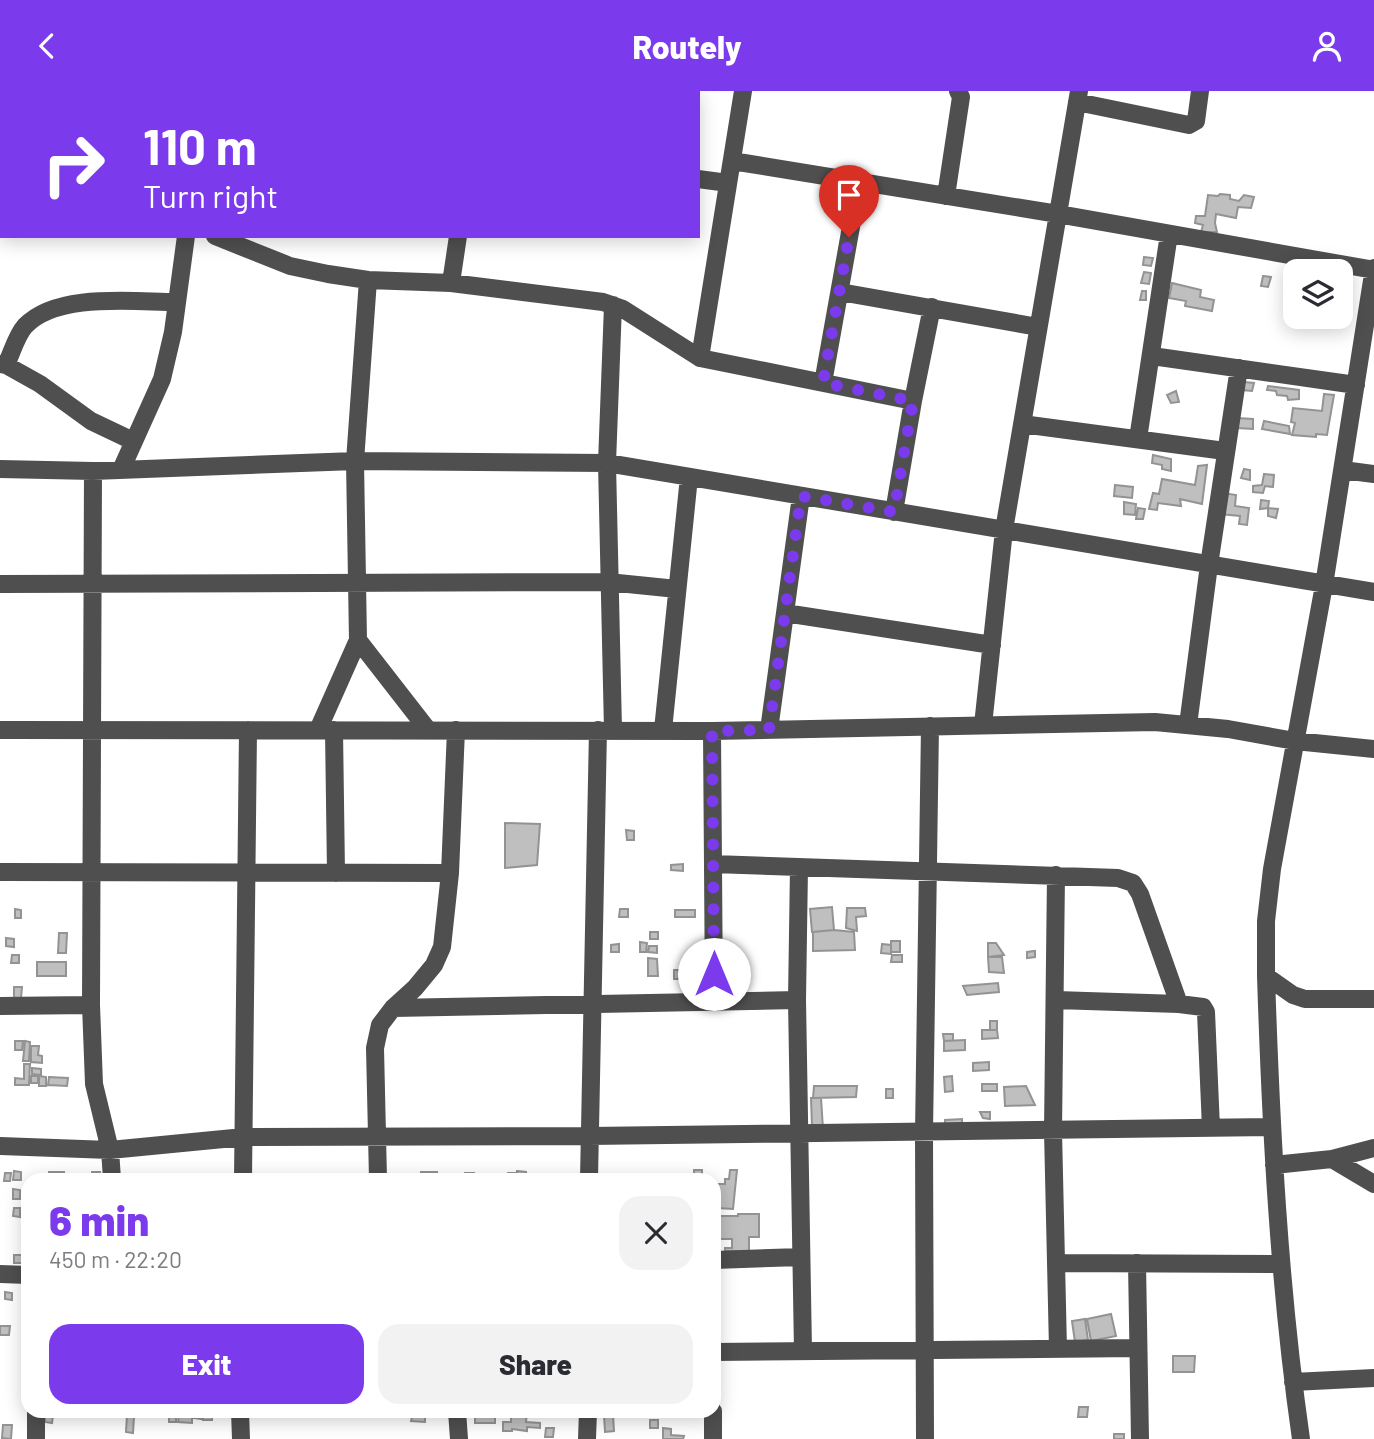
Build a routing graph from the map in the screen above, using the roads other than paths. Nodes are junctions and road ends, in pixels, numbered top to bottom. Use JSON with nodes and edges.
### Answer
{"nodes":[{"id":1,"x":743,"y":91,"type":"edge"},
{"id":2,"x":958,"y":91,"type":"edge"},
{"id":3,"x":1200,"y":91,"type":"edge"},
{"id":4,"x":1078,"y":97,"type":"edge"},
{"id":5,"x":732,"y":161,"type":"junction"},
{"id":6,"x":700,"y":179,"type":"edge"},
{"id":7,"x":859,"y":182,"type":"junction"},
{"id":8,"x":728,"y":183,"type":"junction"},
{"id":9,"x":946,"y":196,"type":"junction"},
{"id":10,"x":1058,"y":214,"type":"junction"},
{"id":11,"x":1169,"y":234,"type":"junction"},
{"id":12,"x":186,"y":238,"type":"edge"},
{"id":13,"x":220,"y":238,"type":"edge"},
{"id":14,"x":458,"y":238,"type":"edge"},
{"id":15,"x":1374,"y":269,"type":"edge"},
{"id":16,"x":368,"y":280,"type":"junction"},
{"id":17,"x":451,"y":283,"type":"junction"},
{"id":18,"x":840,"y":292,"type":"junction"},
{"id":19,"x":177,"y":302,"type":"junction"},
{"id":20,"x":612,"y":305,"type":"junction"},
{"id":21,"x":932,"y":307,"type":"junction"},
{"id":22,"x":1038,"y":327,"type":"junction"},
{"id":23,"x":1152,"y":356,"type":"junction"},
{"id":24,"x":700,"y":358,"type":"junction"},
{"id":25,"x":3,"y":365,"type":"edge"},
{"id":26,"x":1239,"y":368,"type":"junction"},
{"id":27,"x":823,"y":383,"type":"junction"},
{"id":28,"x":1356,"y":385,"type":"junction"},
{"id":29,"x":913,"y":401,"type":"junction"},
{"id":30,"x":1022,"y":424,"type":"junction"},
{"id":31,"x":1139,"y":439,"type":"junction"},
{"id":32,"x":133,"y":441,"type":"junction"},
{"id":33,"x":1225,"y":451,"type":"junction"},
{"id":34,"x":355,"y":461,"type":"junction"},
{"id":35,"x":607,"y":463,"type":"junction"},
{"id":36,"x":0,"y":469,"type":"edge"},
{"id":37,"x":121,"y":470,"type":"junction"},
{"id":38,"x":1343,"y":470,"type":"junction"},
{"id":39,"x":93,"y":471,"type":"junction"},
{"id":40,"x":1374,"y":474,"type":"edge"},
{"id":41,"x":688,"y":477,"type":"junction"},
{"id":42,"x":801,"y":496,"type":"junction"},
{"id":43,"x":894,"y":512,"type":"junction"},
{"id":44,"x":1004,"y":530,"type":"junction"},
{"id":45,"x":1209,"y":565,"type":"junction"},
{"id":46,"x":608,"y":582,"type":"junction"},
{"id":47,"x":356,"y":583,"type":"junction"},
{"id":48,"x":0,"y":584,"type":"edge"},
{"id":49,"x":92,"y":584,"type":"junction"},
{"id":50,"x":1324,"y":585,"type":"junction"},
{"id":51,"x":677,"y":589,"type":"junction"},
{"id":52,"x":1374,"y":592,"type":"edge"},
{"id":53,"x":785,"y":613,"type":"junction"},
{"id":54,"x":358,"y":640,"type":"junction"},
{"id":55,"x":992,"y":645,"type":"junction"},
{"id":56,"x":984,"y":725,"type":"junction"},
{"id":57,"x":1188,"y":725,"type":"junction"},
{"id":58,"x":930,"y":726,"type":"junction"},
{"id":59,"x":0,"y":730,"type":"edge"},
{"id":60,"x":93,"y":730,"type":"junction"},
{"id":61,"x":248,"y":730,"type":"junction"},
{"id":62,"x":326,"y":730,"type":"junction"},
{"id":63,"x":428,"y":730,"type":"junction"},
{"id":64,"x":456,"y":730,"type":"junction"},
{"id":65,"x":605,"y":730,"type":"junction"},
{"id":66,"x":663,"y":730,"type":"junction"},
{"id":67,"x":769,"y":730,"type":"junction"},
{"id":68,"x":712,"y":731,"type":"junction"},
{"id":69,"x":1295,"y":740,"type":"junction"},
{"id":70,"x":1374,"y":750,"type":"edge"},
{"id":71,"x":713,"y":864,"type":"junction"},
{"id":72,"x":799,"y":867,"type":"junction"},
{"id":73,"x":0,"y":872,"type":"edge"},
{"id":74,"x":93,"y":873,"type":"junction"},
{"id":75,"x":246,"y":873,"type":"junction"},
{"id":76,"x":335,"y":873,"type":"junction"},
{"id":77,"x":450,"y":873,"type":"junction"},
{"id":78,"x":928,"y":873,"type":"junction"},
{"id":79,"x":1056,"y":875,"type":"junction"},
{"id":80,"x":1266,"y":976,"type":"junction"},
{"id":81,"x":1374,"y":999,"type":"edge"},
{"id":82,"x":797,"y":1000,"type":"junction"},
{"id":83,"x":1056,"y":1000,"type":"junction"},
{"id":84,"x":714,"y":1001,"type":"junction"},
{"id":85,"x":592,"y":1004,"type":"junction"},
{"id":86,"x":1180,"y":1004,"type":"junction"},
{"id":87,"x":91,"y":1005,"type":"junction"},
{"id":88,"x":0,"y":1006,"type":"edge"},
{"id":89,"x":393,"y":1008,"type":"junction"},
{"id":90,"x":1271,"y":1127,"type":"junction"},
{"id":91,"x":1211,"y":1128,"type":"junction"},
{"id":92,"x":1053,"y":1131,"type":"junction"},
{"id":93,"x":924,"y":1133,"type":"junction"},
{"id":94,"x":800,"y":1134,"type":"junction"},
{"id":95,"x":589,"y":1136,"type":"junction"},
{"id":96,"x":244,"y":1137,"type":"junction"},
{"id":97,"x":379,"y":1138,"type":"junction"},
{"id":98,"x":0,"y":1146,"type":"edge"},
{"id":99,"x":1374,"y":1148,"type":"edge"},
{"id":100,"x":110,"y":1150,"type":"junction"},
{"id":101,"x":1332,"y":1159,"type":"junction"},
{"id":102,"x":1274,"y":1165,"type":"junction"},
{"id":103,"x":112,"y":1173,"type":"edge"},
{"id":104,"x":243,"y":1173,"type":"edge"},
{"id":105,"x":378,"y":1173,"type":"edge"},
{"id":106,"x":589,"y":1173,"type":"edge"},
{"id":107,"x":1374,"y":1184,"type":"edge"},
{"id":108,"x":801,"y":1257,"type":"junction"},
{"id":109,"x":721,"y":1260,"type":"edge"},
{"id":110,"x":1056,"y":1263,"type":"junction"},
{"id":111,"x":1138,"y":1263,"type":"junction"},
{"id":112,"x":1281,"y":1263,"type":"junction"},
{"id":113,"x":0,"y":1274,"type":"edge"},
{"id":114,"x":21,"y":1275,"type":"edge"},
{"id":115,"x":1138,"y":1348,"type":"junction"},
{"id":116,"x":1058,"y":1349,"type":"junction"},
{"id":117,"x":925,"y":1350,"type":"junction"},
{"id":118,"x":803,"y":1351,"type":"junction"},
{"id":119,"x":721,"y":1352,"type":"edge"},
{"id":120,"x":1374,"y":1378,"type":"edge"},
{"id":121,"x":1293,"y":1381,"type":"junction"},
{"id":122,"x":36,"y":1418,"type":"edge"},
{"id":123,"x":240,"y":1418,"type":"edge"},
{"id":124,"x":458,"y":1418,"type":"edge"},
{"id":125,"x":588,"y":1418,"type":"edge"},
{"id":126,"x":713,"y":1418,"type":"edge"},
{"id":127,"x":36,"y":1439,"type":"edge"},
{"id":128,"x":241,"y":1439,"type":"edge"},
{"id":129,"x":459,"y":1439,"type":"edge"},
{"id":130,"x":587,"y":1439,"type":"edge"},
{"id":131,"x":713,"y":1439,"type":"edge"},
{"id":132,"x":925,"y":1439,"type":"edge"},
{"id":133,"x":1140,"y":1439,"type":"edge"},
{"id":134,"x":1301,"y":1439,"type":"edge"}],
"edges":[{"from":1,"to":5,"type":"street"},
{"from":2,"to":9,"type":"street"},
{"from":3,"to":4,"type":"street"},
{"from":4,"to":10,"type":"street"},
{"from":5,"to":7,"type":"street"},
{"from":5,"to":8,"type":"street"},
{"from":6,"to":8,"type":"street"},
{"from":7,"to":9,"type":"street"},
{"from":7,"to":18,"type":"street"},
{"from":8,"to":24,"type":"street"},
{"from":9,"to":10,"type":"street"},
{"from":10,"to":11,"type":"street"},
{"from":10,"to":22,"type":"street"},
{"from":11,"to":15,"type":"street"},
{"from":11,"to":23,"type":"street"},
{"from":12,"to":19,"type":"street"},
{"from":13,"to":16,"type":"street"},
{"from":14,"to":17,"type":"street"},
{"from":15,"to":28,"type":"street"},
{"from":16,"to":17,"type":"street"},
{"from":16,"to":34,"type":"street"},
{"from":17,"to":20,"type":"street"},
{"from":18,"to":21,"type":"street"},
{"from":18,"to":27,"type":"street"},
{"from":19,"to":25,"type":"street"},
{"from":19,"to":32,"type":"street"},
{"from":20,"to":24,"type":"street"},
{"from":20,"to":35,"type":"street"},
{"from":21,"to":22,"type":"street"},
{"from":21,"to":29,"type":"street"},
{"from":22,"to":30,"type":"street"},
{"from":23,"to":26,"type":"street"},
{"from":23,"to":31,"type":"street"},
{"from":24,"to":27,"type":"street"},
{"from":25,"to":32,"type":"street"},
{"from":26,"to":28,"type":"street"},
{"from":26,"to":33,"type":"street"},
{"from":27,"to":29,"type":"street"},
{"from":28,"to":38,"type":"street"},
{"from":29,"to":43,"type":"street"},
{"from":30,"to":31,"type":"street"},
{"from":30,"to":44,"type":"street"},
{"from":31,"to":33,"type":"street"},
{"from":32,"to":37,"type":"street"},
{"from":33,"to":45,"type":"street"},
{"from":34,"to":35,"type":"street"},
{"from":34,"to":37,"type":"street"},
{"from":34,"to":47,"type":"street"},
{"from":35,"to":41,"type":"street"},
{"from":35,"to":46,"type":"street"},
{"from":36,"to":39,"type":"street"},
{"from":37,"to":39,"type":"street"},
{"from":38,"to":40,"type":"street"},
{"from":38,"to":50,"type":"street"},
{"from":39,"to":49,"type":"street"},
{"from":41,"to":42,"type":"street"},
{"from":41,"to":51,"type":"street"},
{"from":42,"to":43,"type":"street"},
{"from":42,"to":53,"type":"street"},
{"from":43,"to":44,"type":"street"},
{"from":44,"to":45,"type":"street"},
{"from":44,"to":55,"type":"street"},
{"from":45,"to":50,"type":"street"},
{"from":45,"to":57,"type":"street"},
{"from":46,"to":47,"type":"street"},
{"from":46,"to":51,"type":"street"},
{"from":46,"to":65,"type":"street"},
{"from":47,"to":49,"type":"street"},
{"from":47,"to":54,"type":"street"},
{"from":48,"to":49,"type":"street"},
{"from":49,"to":60,"type":"street"},
{"from":50,"to":52,"type":"street"},
{"from":50,"to":69,"type":"street"},
{"from":51,"to":66,"type":"street"},
{"from":53,"to":55,"type":"street"},
{"from":53,"to":67,"type":"street"},
{"from":54,"to":62,"type":"street"},
{"from":54,"to":63,"type":"street"},
{"from":55,"to":56,"type":"street"},
{"from":56,"to":57,"type":"street"},
{"from":56,"to":58,"type":"street"},
{"from":57,"to":69,"type":"street"},
{"from":58,"to":67,"type":"street"},
{"from":58,"to":78,"type":"street"},
{"from":59,"to":60,"type":"street"},
{"from":60,"to":61,"type":"street"},
{"from":60,"to":74,"type":"street"},
{"from":61,"to":62,"type":"street"},
{"from":61,"to":75,"type":"street"},
{"from":62,"to":63,"type":"street"},
{"from":62,"to":76,"type":"street"},
{"from":63,"to":64,"type":"street"},
{"from":64,"to":65,"type":"street"},
{"from":64,"to":77,"type":"street"},
{"from":65,"to":66,"type":"street"},
{"from":65,"to":85,"type":"street"},
{"from":66,"to":68,"type":"street"},
{"from":67,"to":68,"type":"street"},
{"from":68,"to":71,"type":"street"},
{"from":69,"to":70,"type":"street"},
{"from":69,"to":80,"type":"street"},
{"from":71,"to":72,"type":"street"},
{"from":71,"to":84,"type":"street"},
{"from":72,"to":78,"type":"street"},
{"from":72,"to":82,"type":"street"},
{"from":73,"to":74,"type":"street"},
{"from":74,"to":75,"type":"street"},
{"from":74,"to":87,"type":"street"},
{"from":75,"to":76,"type":"street"},
{"from":75,"to":96,"type":"street"},
{"from":76,"to":77,"type":"street"},
{"from":77,"to":89,"type":"street"},
{"from":78,"to":79,"type":"street"},
{"from":78,"to":93,"type":"street"},
{"from":79,"to":83,"type":"street"},
{"from":79,"to":86,"type":"street"},
{"from":80,"to":81,"type":"street"},
{"from":80,"to":90,"type":"street"},
{"from":82,"to":84,"type":"street"},
{"from":82,"to":94,"type":"street"},
{"from":83,"to":86,"type":"street"},
{"from":83,"to":92,"type":"street"},
{"from":84,"to":85,"type":"street"},
{"from":85,"to":89,"type":"street"},
{"from":85,"to":95,"type":"street"},
{"from":86,"to":91,"type":"street"},
{"from":87,"to":88,"type":"street"},
{"from":87,"to":100,"type":"street"},
{"from":89,"to":97,"type":"street"},
{"from":90,"to":91,"type":"street"},
{"from":90,"to":102,"type":"street"},
{"from":91,"to":92,"type":"street"},
{"from":92,"to":93,"type":"street"},
{"from":92,"to":110,"type":"street"},
{"from":93,"to":94,"type":"street"},
{"from":93,"to":117,"type":"street"},
{"from":94,"to":95,"type":"street"},
{"from":94,"to":108,"type":"street"},
{"from":95,"to":97,"type":"street"},
{"from":95,"to":106,"type":"street"},
{"from":96,"to":97,"type":"street"},
{"from":96,"to":100,"type":"street"},
{"from":96,"to":104,"type":"street"},
{"from":97,"to":105,"type":"street"},
{"from":98,"to":100,"type":"street"},
{"from":99,"to":101,"type":"street"},
{"from":100,"to":103,"type":"street"},
{"from":101,"to":102,"type":"street"},
{"from":101,"to":107,"type":"street"},
{"from":102,"to":112,"type":"street"},
{"from":108,"to":109,"type":"street"},
{"from":108,"to":118,"type":"street"},
{"from":110,"to":111,"type":"street"},
{"from":110,"to":116,"type":"street"},
{"from":111,"to":112,"type":"street"},
{"from":111,"to":115,"type":"street"},
{"from":112,"to":121,"type":"street"},
{"from":113,"to":114,"type":"street"},
{"from":115,"to":116,"type":"street"},
{"from":115,"to":133,"type":"street"},
{"from":116,"to":117,"type":"street"},
{"from":117,"to":118,"type":"street"},
{"from":117,"to":132,"type":"street"},
{"from":118,"to":119,"type":"street"},
{"from":120,"to":121,"type":"street"},
{"from":121,"to":134,"type":"street"},
{"from":122,"to":127,"type":"street"},
{"from":123,"to":128,"type":"street"},
{"from":124,"to":129,"type":"street"},
{"from":125,"to":130,"type":"street"},
{"from":126,"to":131,"type":"street"}]}
